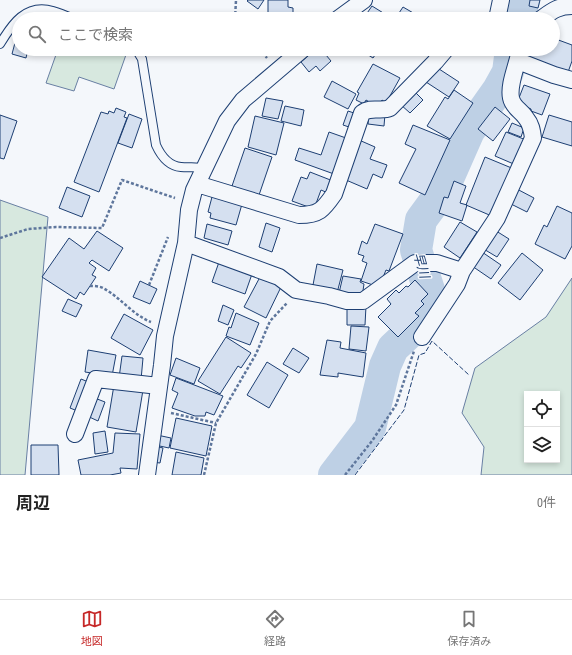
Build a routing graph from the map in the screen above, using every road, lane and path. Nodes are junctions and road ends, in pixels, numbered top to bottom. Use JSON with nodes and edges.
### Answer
{"nodes":[{"id":1,"x":236,"y":0,"type":"edge"},
{"id":2,"x":364,"y":0,"type":"edge"},
{"id":3,"x":501,"y":0,"type":"edge"},
{"id":4,"x":572,"y":6,"type":"edge"},
{"id":5,"x":29,"y":12,"type":"edge"},
{"id":6,"x":57,"y":12,"type":"edge"},
{"id":7,"x":235,"y":12,"type":"edge"},
{"id":8,"x":348,"y":12,"type":"edge"},
{"id":9,"x":498,"y":12,"type":"edge"},
{"id":10,"x":551,"y":12,"type":"edge"},
{"id":11,"x":12,"y":26,"type":"edge"},
{"id":12,"x":0,"y":44,"type":"edge"},
{"id":13,"x":140,"y":56,"type":"edge"},
{"id":14,"x":295,"y":56,"type":"edge"},
{"id":15,"x":440,"y":56,"type":"edge"},
{"id":16,"x":519,"y":56,"type":"edge"},
{"id":17,"x":521,"y":56,"type":"edge"},
{"id":18,"x":572,"y":80,"type":"edge"},
{"id":19,"x":204,"y":169,"type":"junction"},
{"id":20,"x":197,"y":184,"type":"junction"},
{"id":21,"x":177,"y":199,"type":"dead end"},
{"id":22,"x":170,"y":233,"type":"dead end"},
{"id":23,"x":0,"y":238,"type":"edge"},
{"id":24,"x":186,"y":243,"type":"junction"},
{"id":25,"x":462,"y":271,"type":"junction"},
{"id":26,"x":149,"y":285,"type":"dead end"},
{"id":27,"x":90,"y":286,"type":"dead end"},
{"id":28,"x":296,"y":290,"type":"junction"},
{"id":29,"x":166,"y":329,"type":"junction"},
{"id":30,"x":422,"y":337,"type":"joint"},
{"id":31,"x":159,"y":386,"type":"junction"},
{"id":32,"x":155,"y":409,"type":"junction"},
{"id":33,"x":216,"y":423,"type":"junction"},
{"id":34,"x":75,"y":434,"type":"dead end"},
{"id":35,"x":147,"y":475,"type":"edge"},
{"id":36,"x":204,"y":475,"type":"edge"},
{"id":37,"x":345,"y":475,"type":"edge"}],
"edges":[{"from":1,"to":7,"type":"path"},
{"from":2,"to":8,"type":"street"},
{"from":3,"to":9,"type":"street"},
{"from":4,"to":10,"type":"street"},
{"from":5,"to":6,"type":"lane"},
{"from":11,"to":12,"type":"lane"},
{"from":13,"to":19,"type":"lane"},
{"from":14,"to":19,"type":"street"},
{"from":15,"to":20,"type":"street"},
{"from":16,"to":25,"type":"street"},
{"from":17,"to":18,"type":"street"},
{"from":19,"to":20,"type":"street"},
{"from":20,"to":24,"type":"street"},
{"from":21,"to":23,"type":"path"},
{"from":22,"to":26,"type":"path"},
{"from":24,"to":28,"type":"street"},
{"from":24,"to":29,"type":"street"},
{"from":25,"to":28,"type":"street"},
{"from":25,"to":30,"type":"street"},
{"from":27,"to":29,"type":"path"},
{"from":28,"to":33,"type":"path"},
{"from":29,"to":31,"type":"street"},
{"from":30,"to":37,"type":"path"},
{"from":31,"to":32,"type":"street"},
{"from":31,"to":34,"type":"street"},
{"from":32,"to":33,"type":"path"},
{"from":32,"to":35,"type":"street"},
{"from":33,"to":36,"type":"path"}]}
